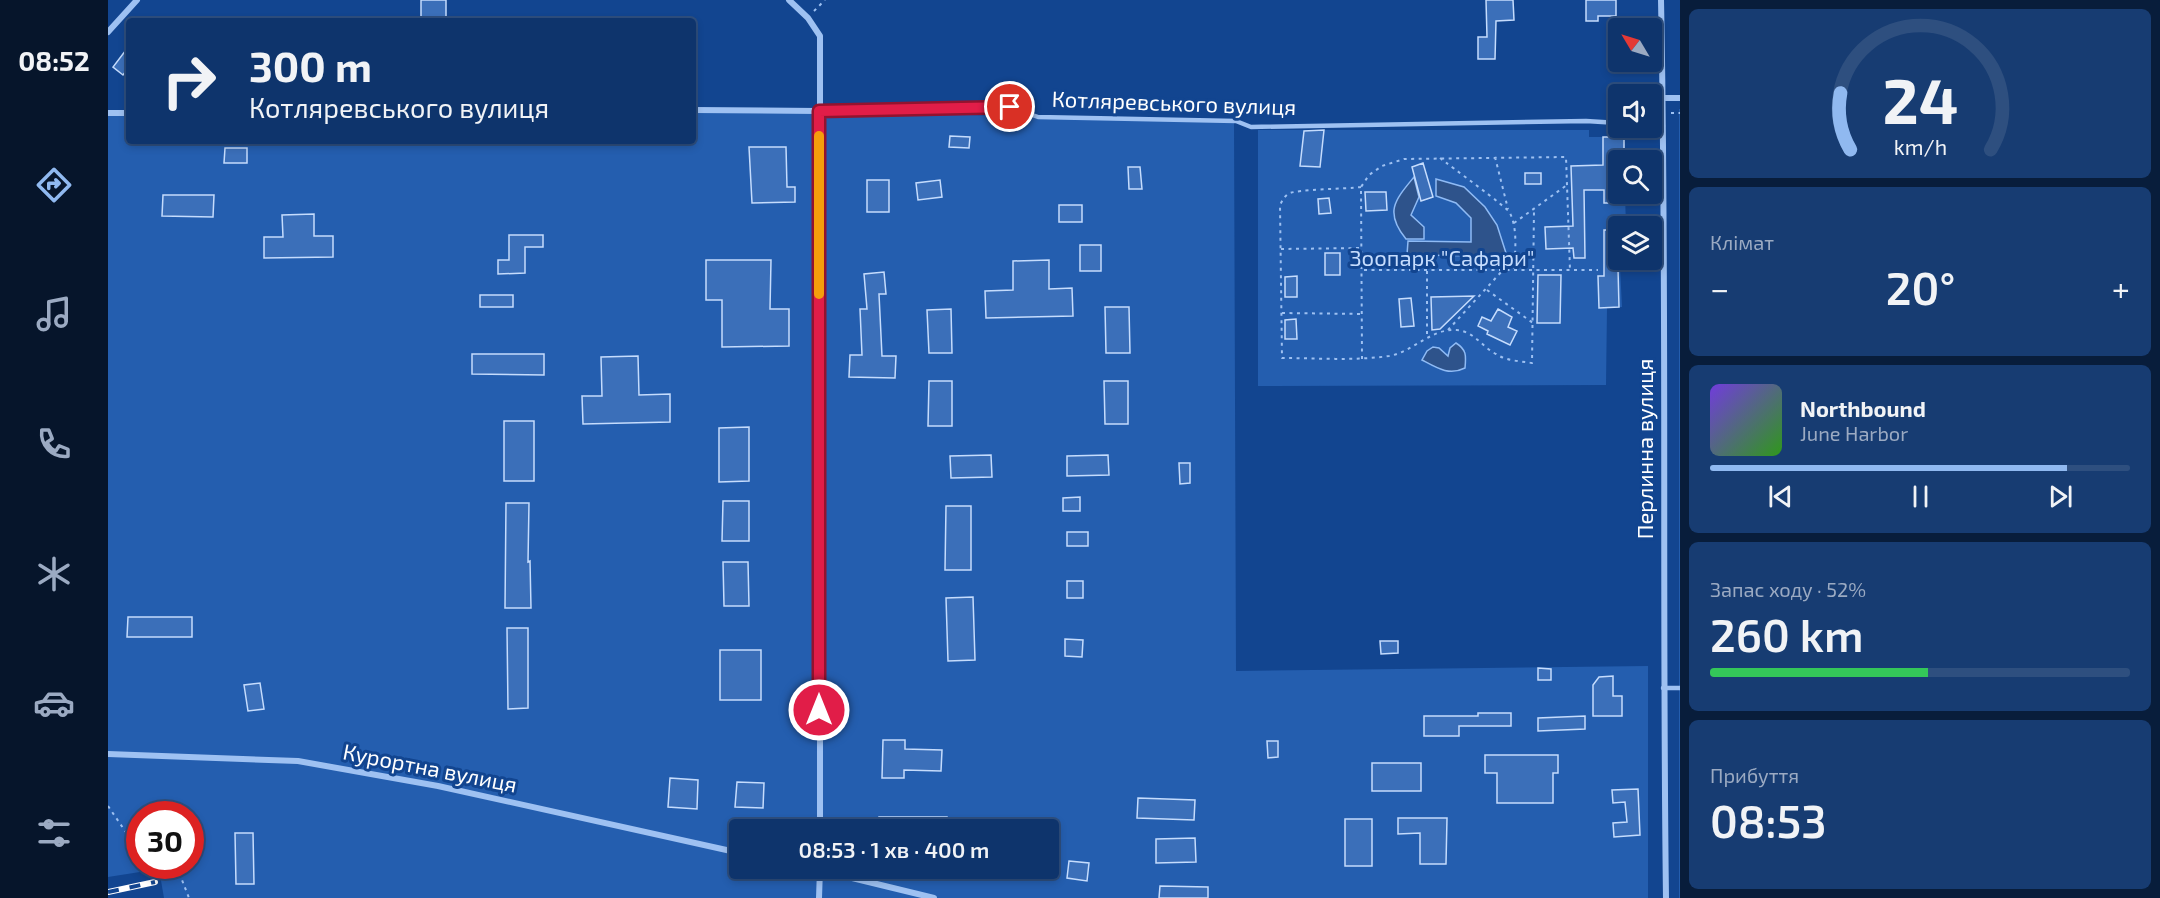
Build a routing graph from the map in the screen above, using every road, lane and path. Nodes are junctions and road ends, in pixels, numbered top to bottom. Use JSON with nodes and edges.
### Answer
{"nodes":[{"id":1,"x":137,"y":0,"type":"edge"},
{"id":2,"x":789,"y":0,"type":"edge"},
{"id":3,"x":825,"y":0,"type":"edge"},
{"id":4,"x":1661,"y":0,"type":"edge"},
{"id":5,"x":808,"y":18,"type":"junction"},
{"id":6,"x":108,"y":32,"type":"edge"},
{"id":7,"x":1663,"y":98,"type":"junction"},
{"id":8,"x":1680,"y":98,"type":"edge"},
{"id":9,"x":696,"y":110,"type":"edge"},
{"id":10,"x":819,"y":111,"type":"junction"},
{"id":11,"x":108,"y":113,"type":"edge"},
{"id":12,"x":126,"y":113,"type":"edge"},
{"id":13,"x":1608,"y":122,"type":"edge"},
{"id":14,"x":1663,"y":126,"type":"joint"},
{"id":15,"x":1438,"y":157,"type":"junction"},
{"id":16,"x":1495,"y":157,"type":"junction"},
{"id":17,"x":1567,"y":185,"type":"junction"},
{"id":18,"x":1360,"y":187,"type":"junction"},
{"id":19,"x":1509,"y":210,"type":"junction"},
{"id":20,"x":1534,"y":210,"type":"junction"},
{"id":21,"x":1514,"y":223,"type":"junction"},
{"id":22,"x":1362,"y":248,"type":"junction"},
{"id":23,"x":1281,"y":249,"type":"junction"},
{"id":24,"x":1363,"y":270,"type":"junction"},
{"id":25,"x":1503,"y":270,"type":"junction"},
{"id":26,"x":1515,"y":270,"type":"junction"},
{"id":27,"x":1534,"y":270,"type":"junction"},
{"id":28,"x":1570,"y":270,"type":"junction"},
{"id":29,"x":1598,"y":270,"type":"dead end"},
{"id":30,"x":1663,"y":270,"type":"joint"},
{"id":31,"x":1427,"y":271,"type":"junction"},
{"id":32,"x":1486,"y":290,"type":"junction"},
{"id":33,"x":1282,"y":314,"type":"junction"},
{"id":34,"x":1363,"y":314,"type":"junction"},
{"id":35,"x":1533,"y":323,"type":"junction"},
{"id":36,"x":1448,"y":330,"type":"junction"},
{"id":37,"x":1427,"y":338,"type":"junction"},
{"id":38,"x":1362,"y":358,"type":"junction"},
{"id":39,"x":1663,"y":688,"type":"junction"},
{"id":40,"x":1680,"y":688,"type":"edge"},
{"id":41,"x":108,"y":754,"type":"edge"},
{"id":42,"x":108,"y":806,"type":"edge"},
{"id":43,"x":820,"y":819,"type":"edge"},
{"id":44,"x":126,"y":831,"type":"edge"},
{"id":45,"x":729,"y":851,"type":"edge"},
{"id":46,"x":182,"y":879,"type":"edge"},
{"id":47,"x":820,"y":879,"type":"edge"},
{"id":48,"x":859,"y":879,"type":"edge"},
{"id":49,"x":189,"y":898,"type":"edge"},
{"id":50,"x":819,"y":898,"type":"edge"},
{"id":51,"x":934,"y":898,"type":"edge"},
{"id":52,"x":1666,"y":898,"type":"edge"}],
"edges":[{"from":1,"to":6,"type":"street"},
{"from":2,"to":5,"type":"street"},
{"from":3,"to":5,"type":"path"},
{"from":4,"to":7,"type":"street","name":"Перлинна вулиця"},
{"from":5,"to":10,"type":"street"},
{"from":7,"to":8,"type":"street"},
{"from":7,"to":14,"type":"street","name":"Перлинна вулиця"},
{"from":9,"to":10,"type":"street","name":"Котляревського вулиця"},
{"from":10,"to":13,"type":"lane","name":"Котляревського вулиця"},
{"from":10,"to":43,"type":"street"},
{"from":11,"to":12,"type":"street"},
{"from":14,"to":30,"type":"street","name":"Перлинна вулиця"},
{"from":15,"to":16,"type":"path"},
{"from":15,"to":18,"type":"path"},
{"from":15,"to":19,"type":"path"},
{"from":16,"to":17,"type":"path"},
{"from":16,"to":19,"type":"path"},
{"from":17,"to":20,"type":"path"},
{"from":17,"to":28,"type":"path"},
{"from":18,"to":22,"type":"path"},
{"from":18,"to":23,"type":"path"},
{"from":19,"to":21,"type":"path"},
{"from":20,"to":21,"type":"path"},
{"from":20,"to":27,"type":"path"},
{"from":21,"to":26,"type":"path"},
{"from":22,"to":23,"type":"path"},
{"from":22,"to":24,"type":"path"},
{"from":23,"to":33,"type":"path"},
{"from":24,"to":31,"type":"path"},
{"from":24,"to":34,"type":"path"},
{"from":25,"to":26,"type":"path"},
{"from":25,"to":31,"type":"path"},
{"from":25,"to":32,"type":"path"},
{"from":26,"to":27,"type":"path"},
{"from":27,"to":28,"type":"path"},
{"from":27,"to":35,"type":"path"},
{"from":28,"to":29,"type":"path"},
{"from":30,"to":39,"type":"street","name":"Перлинна вулиця"},
{"from":31,"to":37,"type":"path"},
{"from":32,"to":35,"type":"path"},
{"from":32,"to":36,"type":"path"},
{"from":33,"to":34,"type":"path"},
{"from":33,"to":38,"type":"path"},
{"from":34,"to":38,"type":"path"},
{"from":35,"to":36,"type":"path"},
{"from":36,"to":37,"type":"path"},
{"from":37,"to":38,"type":"path"},
{"from":39,"to":40,"type":"lane"},
{"from":39,"to":52,"type":"street","name":"Перлинна вулиця"},
{"from":41,"to":45,"type":"street","name":"Курортна вулиця"},
{"from":42,"to":44,"type":"path"},
{"from":46,"to":49,"type":"path"},
{"from":47,"to":50,"type":"street"},
{"from":48,"to":51,"type":"street"}]}
